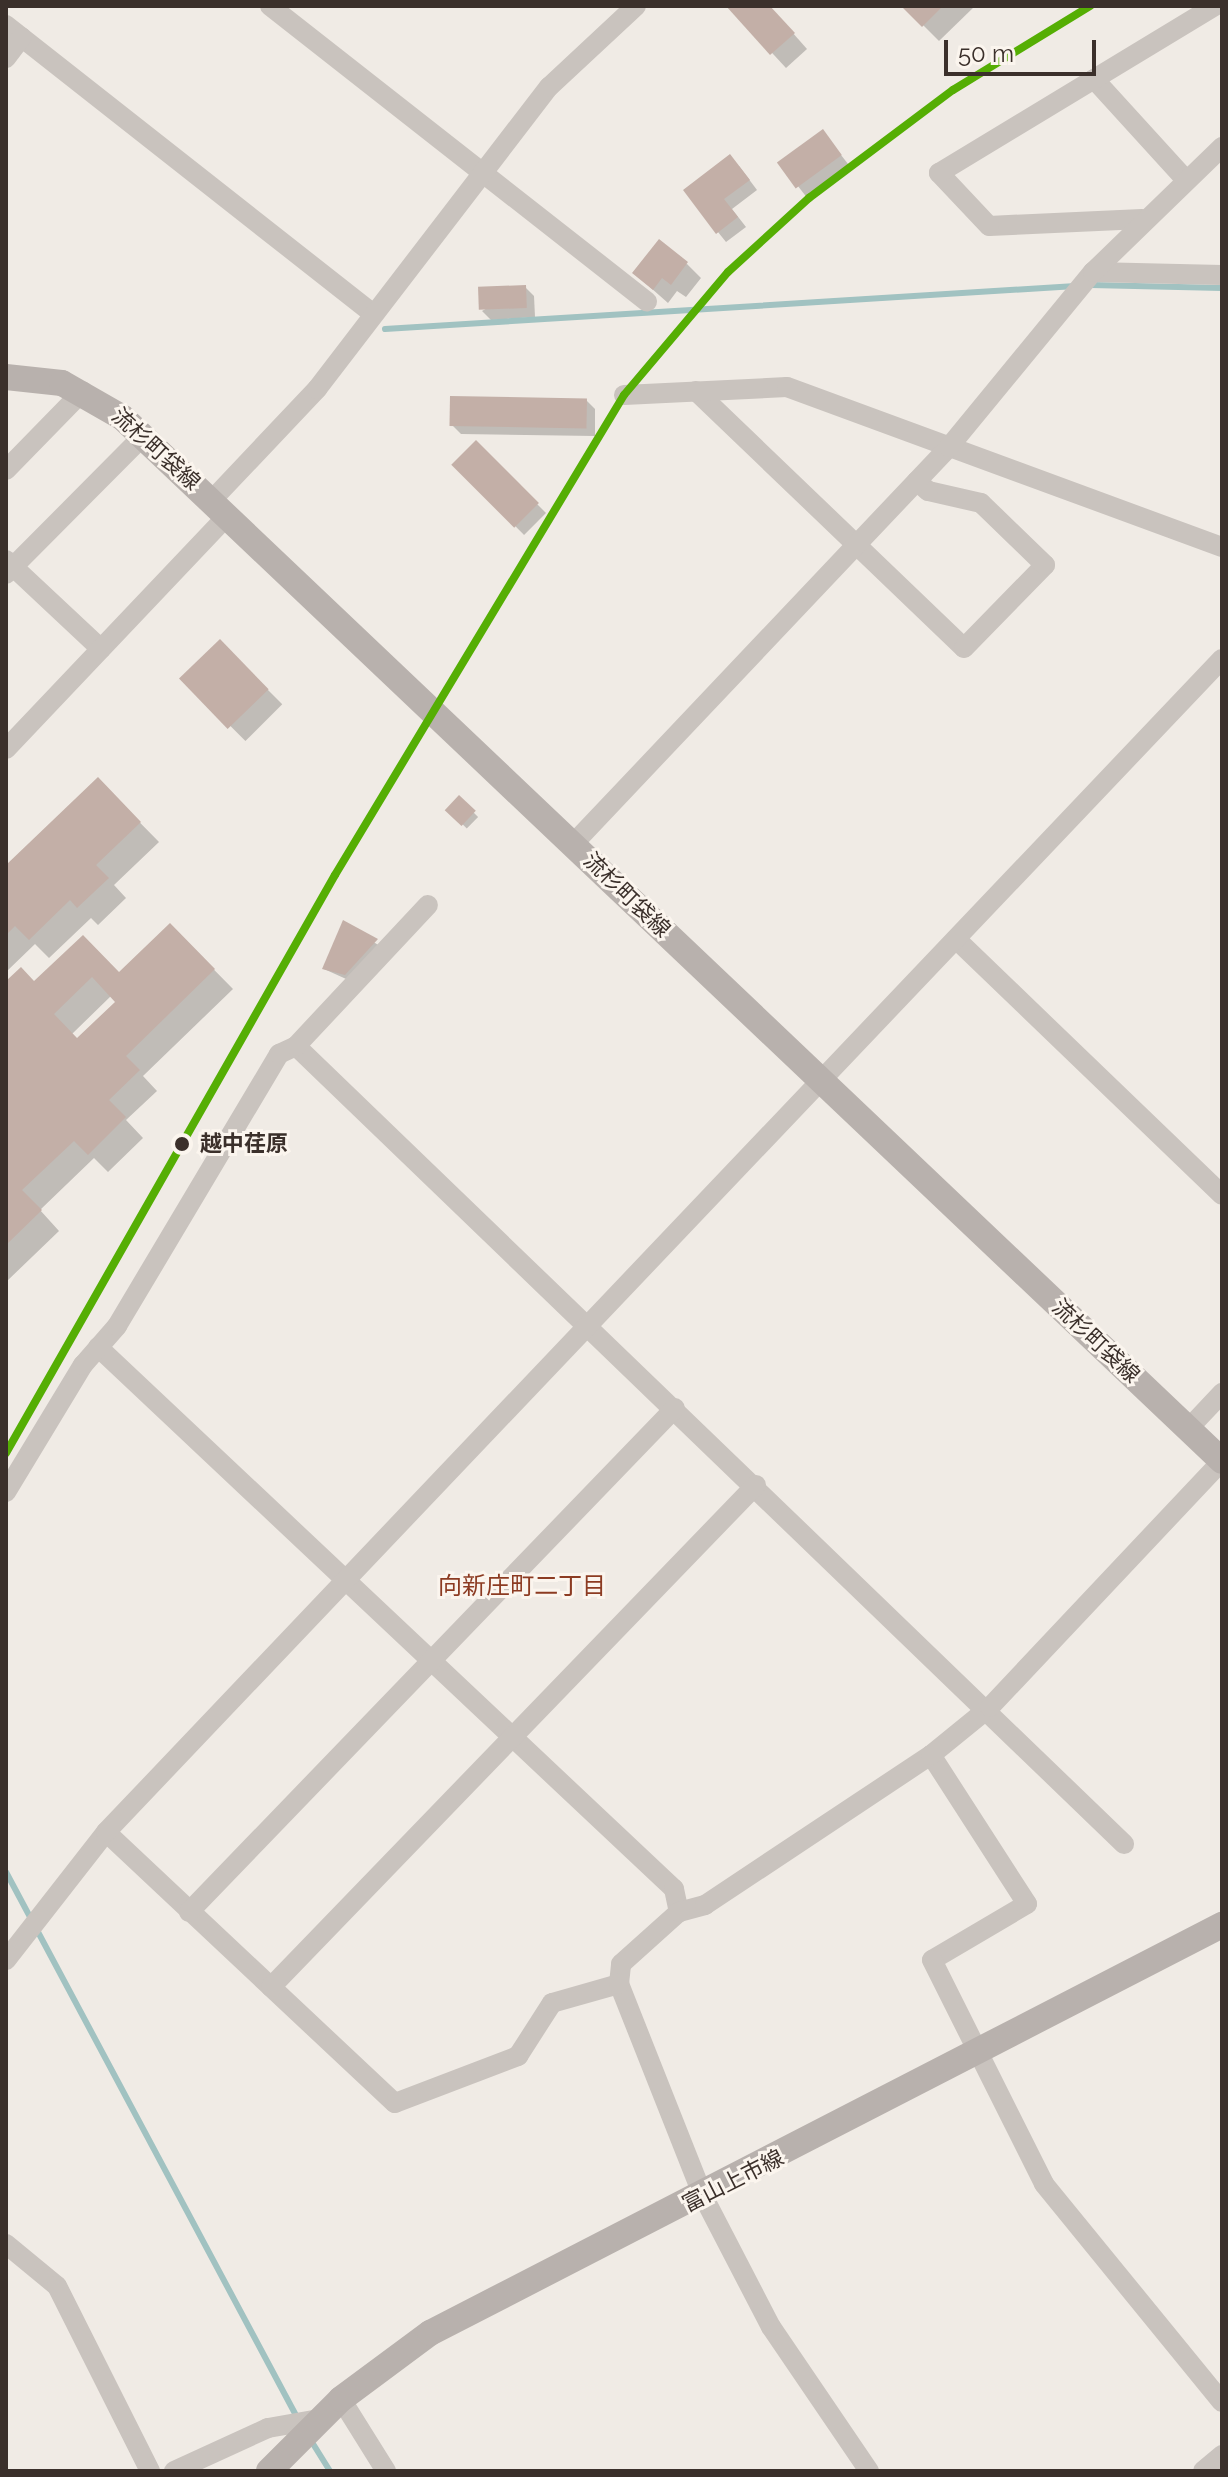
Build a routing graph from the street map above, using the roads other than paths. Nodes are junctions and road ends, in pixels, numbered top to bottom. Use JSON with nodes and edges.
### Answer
{"nodes":[{"id":1,"x":270,"y":6,"type":"edge"},
{"id":2,"x":636,"y":6,"type":"edge"},
{"id":3,"x":1215,"y":6,"type":"edge"},
{"id":4,"x":14,"y":31,"type":"edge"},
{"id":5,"x":6,"y":58,"type":"edge"},
{"id":6,"x":1094,"y":79,"type":"junction"},
{"id":7,"x":1222,"y":147,"type":"edge"},
{"id":8,"x":480,"y":172,"type":"junction"},
{"id":9,"x":1186,"y":180,"type":"junction"},
{"id":10,"x":1142,"y":219,"type":"junction"},
{"id":11,"x":1093,"y":272,"type":"junction"},
{"id":12,"x":1222,"y":275,"type":"edge"},
{"id":13,"x":647,"y":302,"type":"dead end"},
{"id":14,"x":372,"y":313,"type":"junction"},
{"id":15,"x":6,"y":377,"type":"edge"},
{"id":16,"x":83,"y":391,"type":"junction"},
{"id":17,"x":696,"y":391,"type":"junction"},
{"id":18,"x":624,"y":395,"type":"dead end"},
{"id":19,"x":143,"y":436,"type":"junction"},
{"id":20,"x":949,"y":447,"type":"junction"},
{"id":21,"x":6,"y":470,"type":"edge"},
{"id":22,"x":917,"y":481,"type":"junction"},
{"id":23,"x":220,"y":508,"type":"junction"},
{"id":24,"x":856,"y":544,"type":"junction"},
{"id":25,"x":1222,"y":547,"type":"edge"},
{"id":26,"x":8,"y":567,"type":"edge"},
{"id":27,"x":101,"y":649,"type":"junction"},
{"id":28,"x":1222,"y":659,"type":"edge"},
{"id":29,"x":6,"y":749,"type":"edge"},
{"id":30,"x":574,"y":843,"type":"junction"},
{"id":31,"x":428,"y":905,"type":"dead end"},
{"id":32,"x":956,"y":939,"type":"junction"},
{"id":33,"x":296,"y":1046,"type":"junction"},
{"id":34,"x":820,"y":1081,"type":"junction"},
{"id":35,"x":1222,"y":1195,"type":"edge"},
{"id":36,"x":587,"y":1324,"type":"junction"},
{"id":37,"x":98,"y":1347,"type":"junction"},
{"id":38,"x":1222,"y":1393,"type":"edge"},
{"id":39,"x":675,"y":1408,"type":"junction"},
{"id":40,"x":1188,"y":1429,"type":"junction"},
{"id":41,"x":1222,"y":1461,"type":"edge"},
{"id":42,"x":756,"y":1485,"type":"junction"},
{"id":43,"x":6,"y":1492,"type":"edge"},
{"id":44,"x":345,"y":1581,"type":"junction"},
{"id":45,"x":432,"y":1663,"type":"junction"},
{"id":46,"x":990,"y":1707,"type":"junction"},
{"id":47,"x":509,"y":1735,"type":"junction"},
{"id":48,"x":931,"y":1755,"type":"junction"},
{"id":49,"x":106,"y":1832,"type":"junction"},
{"id":50,"x":1124,"y":1844,"type":"dead end"},
{"id":51,"x":189,"y":1912,"type":"junction"},
{"id":52,"x":679,"y":1912,"type":"junction"},
{"id":53,"x":1222,"y":1925,"type":"edge"},
{"id":54,"x":6,"y":1960,"type":"edge"},
{"id":55,"x":619,"y":1984,"type":"junction"},
{"id":56,"x":271,"y":1987,"type":"junction"},
{"id":57,"x":981,"y":2054,"type":"junction"},
{"id":58,"x":703,"y":2196,"type":"junction"},
{"id":59,"x":6,"y":2244,"type":"edge"},
{"id":60,"x":341,"y":2399,"type":"junction"},
{"id":61,"x":1222,"y":2402,"type":"edge"},
{"id":62,"x":320,"y":2419,"type":"junction"},
{"id":63,"x":1222,"y":2455,"type":"edge"},
{"id":64,"x":150,"y":2471,"type":"edge"},
{"id":65,"x":174,"y":2471,"type":"edge"},
{"id":66,"x":269,"y":2471,"type":"edge"},
{"id":67,"x":386,"y":2471,"type":"edge"},
{"id":68,"x":869,"y":2471,"type":"edge"},
{"id":69,"x":1203,"y":2471,"type":"edge"}],
"edges":[{"from":1,"to":8,"type":"street"},
{"from":2,"to":8,"type":"street"},
{"from":3,"to":6,"type":"street"},
{"from":4,"to":5,"type":"street"},
{"from":4,"to":14,"type":"street"},
{"from":6,"to":9,"type":"street"},
{"from":6,"to":10,"type":"street"},
{"from":7,"to":9,"type":"street"},
{"from":8,"to":13,"type":"street"},
{"from":8,"to":14,"type":"street"},
{"from":9,"to":10,"type":"street"},
{"from":10,"to":11,"type":"street"},
{"from":11,"to":12,"type":"street"},
{"from":11,"to":20,"type":"street"},
{"from":14,"to":23,"type":"street"},
{"from":15,"to":16,"type":"main road","name":"流杉町袋線"},
{"from":16,"to":19,"type":"main road","name":"流杉町袋線"},
{"from":16,"to":21,"type":"street"},
{"from":17,"to":18,"type":"street"},
{"from":17,"to":20,"type":"street"},
{"from":17,"to":24,"type":"street"},
{"from":19,"to":23,"type":"main road","name":"流杉町袋線"},
{"from":19,"to":26,"type":"street"},
{"from":20,"to":22,"type":"street"},
{"from":20,"to":25,"type":"street"},
{"from":22,"to":24,"type":"street"},
{"from":22,"to":24,"type":"street"},
{"from":23,"to":27,"type":"street"},
{"from":23,"to":30,"type":"main road","name":"流杉町袋線"},
{"from":24,"to":30,"type":"street"},
{"from":26,"to":27,"type":"street"},
{"from":27,"to":29,"type":"street"},
{"from":28,"to":32,"type":"street"},
{"from":30,"to":34,"type":"main road","name":"流杉町袋線"},
{"from":31,"to":33,"type":"street"},
{"from":32,"to":34,"type":"street"},
{"from":32,"to":35,"type":"street"},
{"from":33,"to":36,"type":"street"},
{"from":33,"to":37,"type":"street"},
{"from":34,"to":36,"type":"street"},
{"from":34,"to":40,"type":"main road","name":"流杉町袋線"},
{"from":36,"to":39,"type":"street"},
{"from":36,"to":44,"type":"street"},
{"from":37,"to":43,"type":"street"},
{"from":37,"to":44,"type":"street"},
{"from":38,"to":40,"type":"street"},
{"from":39,"to":42,"type":"street"},
{"from":39,"to":45,"type":"street"},
{"from":40,"to":41,"type":"main road","name":"流杉町袋線"},
{"from":41,"to":46,"type":"street"},
{"from":42,"to":46,"type":"street"},
{"from":42,"to":47,"type":"street"},
{"from":44,"to":45,"type":"street"},
{"from":44,"to":49,"type":"street"},
{"from":45,"to":47,"type":"street"},
{"from":45,"to":51,"type":"street"},
{"from":46,"to":48,"type":"street"},
{"from":46,"to":50,"type":"street"},
{"from":47,"to":52,"type":"street"},
{"from":47,"to":56,"type":"street"},
{"from":48,"to":52,"type":"street"},
{"from":48,"to":57,"type":"street"},
{"from":49,"to":51,"type":"street"},
{"from":49,"to":54,"type":"street"},
{"from":51,"to":56,"type":"street"},
{"from":52,"to":55,"type":"street"},
{"from":53,"to":57,"type":"main road","name":"富山上市線"},
{"from":55,"to":56,"type":"street"},
{"from":55,"to":58,"type":"street"},
{"from":57,"to":58,"type":"main road","name":"富山上市線"},
{"from":57,"to":61,"type":"street"},
{"from":58,"to":60,"type":"main road","name":"富山上市線"},
{"from":58,"to":68,"type":"street"},
{"from":59,"to":64,"type":"street"},
{"from":60,"to":62,"type":"main road","name":"富山上市線"},
{"from":60,"to":67,"type":"street"},
{"from":62,"to":65,"type":"street"},
{"from":62,"to":66,"type":"main road","name":"富山上市線"},
{"from":63,"to":69,"type":"street"}]}
